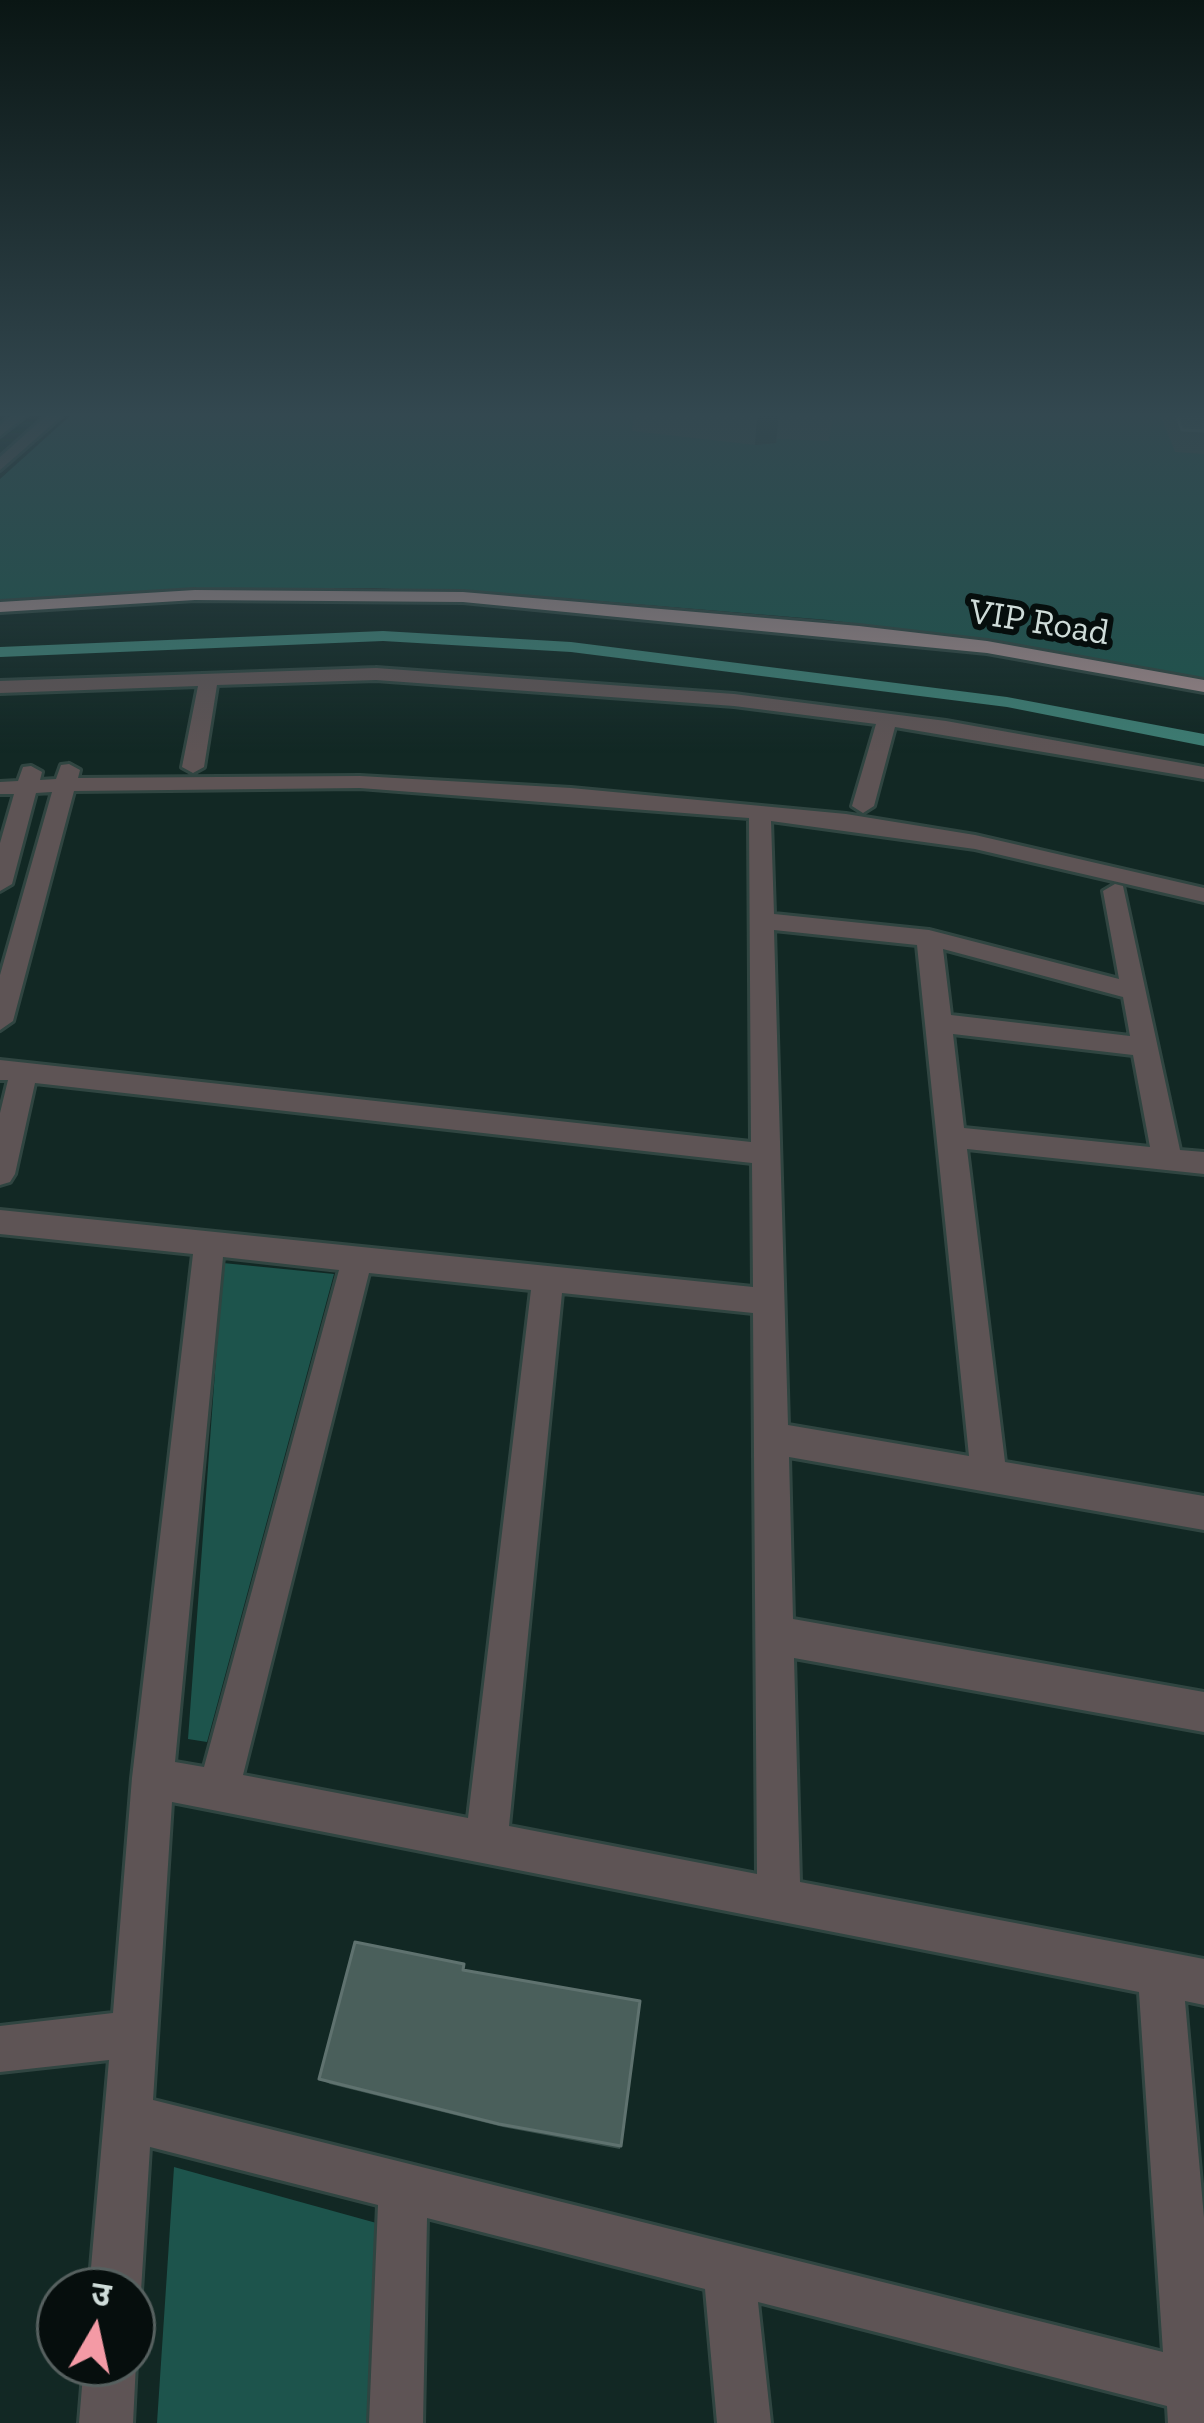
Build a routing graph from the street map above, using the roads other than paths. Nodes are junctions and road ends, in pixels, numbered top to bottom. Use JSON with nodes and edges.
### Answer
{"nodes":[{"id":1,"x":0,"y":607,"type":"edge"},
{"id":2,"x":0,"y":621,"type":"edge"},
{"id":3,"x":209,"y":678,"type":"junction"},
{"id":4,"x":1204,"y":686,"type":"edge"},
{"id":5,"x":0,"y":687,"type":"edge"},
{"id":6,"x":1204,"y":701,"type":"edge"},
{"id":7,"x":887,"y":720,"type":"junction"},
{"id":8,"x":193,"y":767,"type":"junction"},
{"id":9,"x":1204,"y":773,"type":"edge"},
{"id":10,"x":0,"y":774,"type":"edge"},
{"id":11,"x":67,"y":778,"type":"junction"},
{"id":12,"x":29,"y":780,"type":"junction"},
{"id":13,"x":0,"y":788,"type":"edge"},
{"id":14,"x":863,"y":806,"type":"junction"},
{"id":15,"x":761,"y":823,"type":"junction"},
{"id":16,"x":1204,"y":877,"type":"edge"},
{"id":17,"x":1,"y":878,"type":"edge"},
{"id":18,"x":1115,"y":892,"type":"junction"},
{"id":19,"x":1204,"y":895,"type":"edge"},
{"id":20,"x":1204,"y":911,"type":"edge"},
{"id":21,"x":764,"y":921,"type":"junction"},
{"id":22,"x":929,"y":938,"type":"junction"},
{"id":23,"x":1132,"y":991,"type":"junction"},
{"id":24,"x":0,"y":1021,"type":"edge"},
{"id":25,"x":939,"y":1023,"type":"junction"},
{"id":26,"x":1144,"y":1047,"type":"junction"},
{"id":27,"x":12,"y":1072,"type":"edge"},
{"id":28,"x":952,"y":1137,"type":"junction"},
{"id":29,"x":767,"y":1154,"type":"junction"},
{"id":30,"x":1167,"y":1159,"type":"junction"},
{"id":31,"x":1204,"y":1163,"type":"edge"},
{"id":32,"x":0,"y":1174,"type":"edge"},
{"id":33,"x":0,"y":1222,"type":"edge"},
{"id":34,"x":209,"y":1244,"type":"junction"},
{"id":35,"x":357,"y":1259,"type":"junction"},
{"id":36,"x":548,"y":1279,"type":"junction"},
{"id":37,"x":770,"y":1302,"type":"junction"},
{"id":38,"x":771,"y":1438,"type":"junction"},
{"id":39,"x":989,"y":1476,"type":"junction"},
{"id":40,"x":1204,"y":1513,"type":"edge"},
{"id":41,"x":775,"y":1635,"type":"junction"},
{"id":42,"x":1204,"y":1712,"type":"edge"},
{"id":43,"x":153,"y":1778,"type":"junction"},
{"id":44,"x":218,"y":1791,"type":"junction"},
{"id":45,"x":486,"y":1843,"type":"junction"},
{"id":46,"x":779,"y":1898,"type":"junction"},
{"id":47,"x":1182,"y":1977,"type":"edge"},
{"id":48,"x":135,"y":2034,"type":"junction"},
{"id":49,"x":0,"y":2049,"type":"edge"},
{"id":50,"x":128,"y":2118,"type":"junction"},
{"id":51,"x":404,"y":2187,"type":"junction"},
{"id":52,"x":117,"y":2267,"type":"edge"},
{"id":53,"x":729,"y":2269,"type":"junction"},
{"id":54,"x":108,"y":2387,"type":"edge"},
{"id":55,"x":1193,"y":2405,"type":"edge"},
{"id":56,"x":106,"y":2423,"type":"edge"},
{"id":57,"x":396,"y":2423,"type":"edge"},
{"id":58,"x":744,"y":2423,"type":"edge"}],
"edges":[{"from":1,"to":4,"type":"main road","name":"VIP Road"},
{"from":2,"to":6,"type":"main road","name":"VIP Road"},
{"from":3,"to":5,"type":"street"},
{"from":3,"to":7,"type":"street"},
{"from":3,"to":8,"type":"street"},
{"from":7,"to":9,"type":"street"},
{"from":7,"to":14,"type":"street"},
{"from":8,"to":11,"type":"street"},
{"from":8,"to":14,"type":"street"},
{"from":10,"to":12,"type":"street"},
{"from":11,"to":12,"type":"street"},
{"from":11,"to":15,"type":"street"},
{"from":11,"to":24,"type":"street"},
{"from":12,"to":13,"type":"street"},
{"from":12,"to":17,"type":"street"},
{"from":14,"to":16,"type":"street"},
{"from":15,"to":18,"type":"street"},
{"from":15,"to":19,"type":"street"},
{"from":15,"to":21,"type":"street"},
{"from":18,"to":20,"type":"street"},
{"from":18,"to":23,"type":"street"},
{"from":21,"to":22,"type":"street"},
{"from":21,"to":29,"type":"street"},
{"from":22,"to":23,"type":"street"},
{"from":22,"to":25,"type":"street"},
{"from":23,"to":26,"type":"street"},
{"from":25,"to":26,"type":"street"},
{"from":25,"to":28,"type":"street"},
{"from":26,"to":30,"type":"street"},
{"from":27,"to":29,"type":"street"},
{"from":27,"to":32,"type":"street"},
{"from":28,"to":30,"type":"street"},
{"from":28,"to":39,"type":"street"},
{"from":29,"to":37,"type":"street"},
{"from":30,"to":31,"type":"street"},
{"from":33,"to":34,"type":"street"},
{"from":34,"to":35,"type":"street"},
{"from":34,"to":43,"type":"street"},
{"from":35,"to":36,"type":"street"},
{"from":35,"to":44,"type":"street"},
{"from":36,"to":37,"type":"street"},
{"from":36,"to":45,"type":"street"},
{"from":37,"to":38,"type":"street"},
{"from":38,"to":39,"type":"street"},
{"from":38,"to":41,"type":"street"},
{"from":39,"to":40,"type":"street"},
{"from":41,"to":42,"type":"street"},
{"from":41,"to":46,"type":"street"},
{"from":43,"to":44,"type":"street"},
{"from":43,"to":48,"type":"street"},
{"from":44,"to":45,"type":"street"},
{"from":45,"to":46,"type":"street"},
{"from":46,"to":47,"type":"street"},
{"from":47,"to":55,"type":"street"},
{"from":48,"to":49,"type":"street"},
{"from":48,"to":50,"type":"street"},
{"from":50,"to":51,"type":"street"},
{"from":50,"to":52,"type":"street"},
{"from":51,"to":53,"type":"street"},
{"from":51,"to":57,"type":"street"},
{"from":53,"to":55,"type":"street"},
{"from":53,"to":58,"type":"street"},
{"from":54,"to":56,"type":"street"}]}
